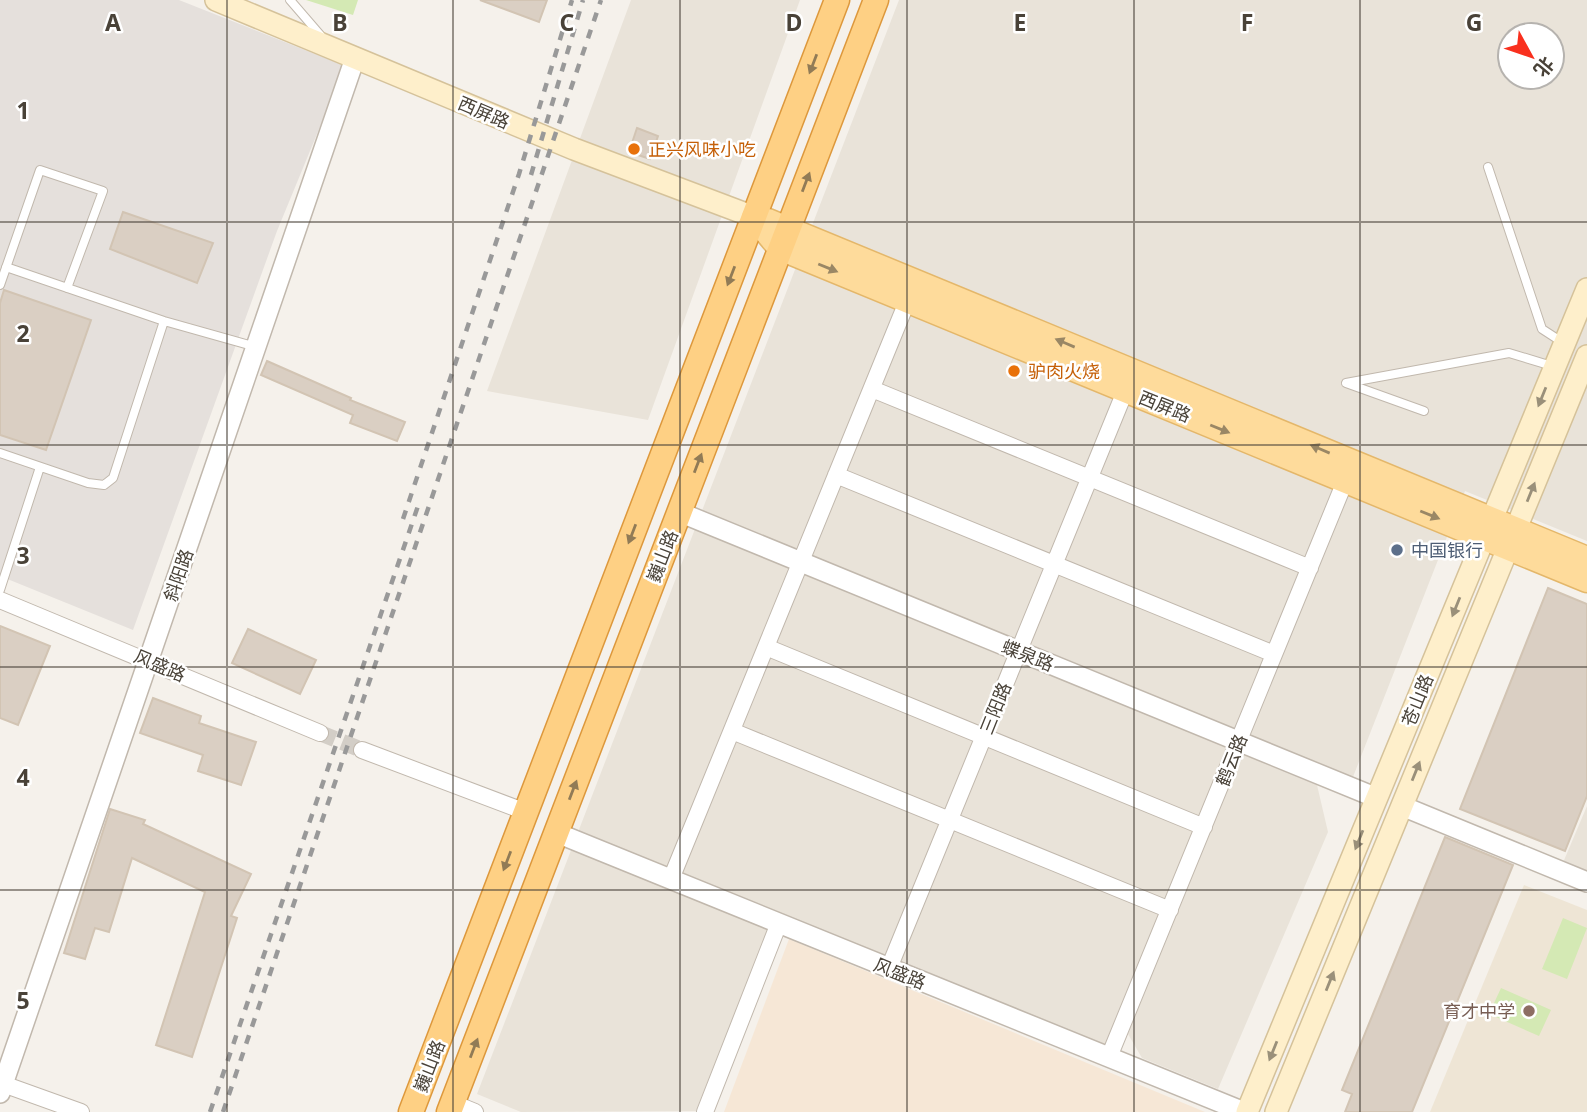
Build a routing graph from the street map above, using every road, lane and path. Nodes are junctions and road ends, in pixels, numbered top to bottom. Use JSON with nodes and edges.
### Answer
{"nodes":[{"id":1,"x":216,"y":0,"type":"edge"},
{"id":2,"x":290,"y":0,"type":"edge"},
{"id":3,"x":837,"y":0,"type":"edge"},
{"id":4,"x":876,"y":0,"type":"edge"},
{"id":5,"x":331,"y":48,"type":"junction"},
{"id":6,"x":355,"y":58,"type":"junction"},
{"id":7,"x":1488,"y":167,"type":"dead end"},
{"id":8,"x":754,"y":217,"type":"junction"},
{"id":9,"x":784,"y":238,"type":"junction"},
{"id":10,"x":6,"y":267,"type":"junction"},
{"id":11,"x":0,"y":285,"type":"edge"},
{"id":12,"x":67,"y":288,"type":"junction"},
{"id":13,"x":1587,"y":289,"type":"edge"},
{"id":14,"x":912,"y":291,"type":"junction"},
{"id":15,"x":164,"y":321,"type":"junction"},
{"id":16,"x":1564,"y":344,"type":"junction"},
{"id":17,"x":256,"y":348,"type":"junction"},
{"id":18,"x":1587,"y":356,"type":"edge"},
{"id":19,"x":1555,"y":366,"type":"junction"},
{"id":20,"x":1130,"y":381,"type":"junction"},
{"id":21,"x":872,"y":389,"type":"junction"},
{"id":22,"x":1424,"y":411,"type":"dead end"},
{"id":23,"x":0,"y":453,"type":"edge"},
{"id":24,"x":40,"y":467,"type":"junction"},
{"id":25,"x":1350,"y":471,"type":"junction"},
{"id":26,"x":836,"y":475,"type":"junction"},
{"id":27,"x":1090,"y":478,"type":"junction"},
{"id":28,"x":679,"y":512,"type":"junction"},
{"id":29,"x":1488,"y":529,"type":"junction"},
{"id":30,"x":1512,"y":538,"type":"junction"},
{"id":31,"x":1587,"y":559,"type":"edge"},
{"id":32,"x":801,"y":562,"type":"junction"},
{"id":33,"x":1055,"y":564,"type":"junction"},
{"id":34,"x":1310,"y":568,"type":"junction"},
{"id":35,"x":1587,"y":580,"type":"edge"},
{"id":36,"x":0,"y":590,"type":"edge"},
{"id":37,"x":0,"y":600,"type":"edge"},
{"id":38,"x":766,"y":647,"type":"junction"},
{"id":39,"x":1019,"y":651,"type":"junction"},
{"id":40,"x":1275,"y":654,"type":"junction"},
{"id":41,"x":148,"y":660,"type":"junction"},
{"id":42,"x":732,"y":730,"type":"junction"},
{"id":43,"x":320,"y":733,"type":"tunnel mouth"},
{"id":44,"x":984,"y":736,"type":"junction"},
{"id":45,"x":1239,"y":741,"type":"junction"},
{"id":46,"x":362,"y":750,"type":"tunnel mouth"},
{"id":47,"x":1377,"y":798,"type":"junction"},
{"id":48,"x":1402,"y":806,"type":"junction"},
{"id":49,"x":526,"y":812,"type":"junction"},
{"id":50,"x":949,"y":820,"type":"junction"},
{"id":51,"x":1204,"y":827,"type":"junction"},
{"id":52,"x":556,"y":833,"type":"junction"},
{"id":53,"x":671,"y":879,"type":"junction"},
{"id":54,"x":1587,"y":882,"type":"edge"},
{"id":55,"x":1170,"y":910,"type":"junction"},
{"id":56,"x":779,"y":923,"type":"junction"},
{"id":57,"x":889,"y":968,"type":"junction"},
{"id":58,"x":1109,"y":1057,"type":"junction"},
{"id":59,"x":1,"y":1088,"type":"edge"},
{"id":60,"x":459,"y":1109,"type":"edge"},
{"id":61,"x":81,"y":1112,"type":"edge"},
{"id":62,"x":411,"y":1112,"type":"edge"},
{"id":63,"x":705,"y":1112,"type":"edge"},
{"id":64,"x":1246,"y":1112,"type":"edge"},
{"id":65,"x":1276,"y":1112,"type":"edge"}],
"edges":[{"from":1,"to":5,"type":"main road","name":"西屏路"},
{"from":2,"to":5,"type":"lane"},
{"from":3,"to":8,"type":"highway","name":"巍山路","one_way":true},
{"from":9,"to":4,"type":"highway","name":"巍山路","one_way":true},
{"from":5,"to":6,"type":"main road","name":"西屏路"},
{"from":6,"to":8,"type":"main road","name":"西屏路"},
{"from":6,"to":17,"type":"street","name":"斜阳路"},
{"from":7,"to":16,"type":"lane"},
{"from":8,"to":9,"type":"main road","name":"西屏路"},
{"from":8,"to":49,"type":"highway","name":"巍山路","one_way":true},
{"from":9,"to":14,"type":"main road","name":"西屏路"},
{"from":28,"to":9,"type":"highway","name":"巍山路","one_way":true},
{"from":10,"to":11,"type":"lane"},
{"from":10,"to":12,"type":"lane"},
{"from":10,"to":12,"type":"lane"},
{"from":12,"to":15,"type":"lane"},
{"from":13,"to":16,"type":"main road","name":"苍山路"},
{"from":14,"to":20,"type":"main road","name":"西屏路"},
{"from":14,"to":21,"type":"street"},
{"from":15,"to":17,"type":"lane"},
{"from":15,"to":24,"type":"lane"},
{"from":16,"to":19,"type":"main road","name":"苍山路"},
{"from":17,"to":41,"type":"street","name":"斜阳路"},
{"from":30,"to":18,"type":"main road","name":"苍山路","one_way":true},
{"from":19,"to":22,"type":"lane"},
{"from":19,"to":29,"type":"main road","name":"苍山路","one_way":true},
{"from":20,"to":25,"type":"main road","name":"西屏路"},
{"from":20,"to":27,"type":"street","name":"三阳路"},
{"from":21,"to":26,"type":"street"},
{"from":21,"to":27,"type":"street"},
{"from":23,"to":24,"type":"lane"},
{"from":24,"to":36,"type":"lane"},
{"from":25,"to":29,"type":"main road","name":"西屏路"},
{"from":25,"to":34,"type":"street","name":"鹤云路"},
{"from":26,"to":32,"type":"street"},
{"from":26,"to":33,"type":"street"},
{"from":27,"to":33,"type":"street","name":"三阳路"},
{"from":27,"to":34,"type":"street"},
{"from":28,"to":32,"type":"street","name":"蝶泉路"},
{"from":52,"to":28,"type":"highway","name":"巍山路","one_way":true},
{"from":29,"to":30,"type":"main road","name":"西屏路"},
{"from":29,"to":47,"type":"main road","name":"苍山路","one_way":true},
{"from":30,"to":31,"type":"main road","name":"西屏路"},
{"from":30,"to":35,"type":"main road","name":"西屏路"},
{"from":48,"to":30,"type":"main road","name":"苍山路","one_way":true},
{"from":32,"to":38,"type":"street"},
{"from":32,"to":39,"type":"street","name":"蝶泉路"},
{"from":33,"to":39,"type":"street","name":"三阳路"},
{"from":33,"to":40,"type":"street"},
{"from":34,"to":40,"type":"street","name":"鹤云路"},
{"from":37,"to":41,"type":"street","name":"风盛路"},
{"from":38,"to":42,"type":"street"},
{"from":38,"to":44,"type":"street"},
{"from":39,"to":44,"type":"street","name":"三阳路"},
{"from":39,"to":45,"type":"street","name":"蝶泉路"},
{"from":40,"to":45,"type":"street","name":"鹤云路"},
{"from":41,"to":43,"type":"street","name":"风盛路"},
{"from":41,"to":59,"type":"street","name":"斜阳路"},
{"from":42,"to":50,"type":"street"},
{"from":42,"to":53,"type":"street"},
{"from":44,"to":50,"type":"street","name":"三阳路"},
{"from":44,"to":51,"type":"street"},
{"from":45,"to":47,"type":"street","name":"蝶泉路"},
{"from":45,"to":51,"type":"street","name":"鹤云路"},
{"from":46,"to":49,"type":"street"},
{"from":47,"to":64,"type":"main road","name":"苍山路","one_way":true},
{"from":48,"to":54,"type":"street"},
{"from":65,"to":48,"type":"main road","name":"苍山路","one_way":true},
{"from":49,"to":52,"type":"highway"},
{"from":49,"to":62,"type":"highway","name":"巍山路","one_way":true},
{"from":50,"to":55,"type":"street"},
{"from":50,"to":57,"type":"street","name":"三阳路"},
{"from":51,"to":55,"type":"street","name":"鹤云路"},
{"from":52,"to":53,"type":"street","name":"风盛路"},
{"from":60,"to":52,"type":"highway","name":"巍山路","one_way":true},
{"from":53,"to":56,"type":"street","name":"风盛路"},
{"from":55,"to":58,"type":"street","name":"鹤云路"},
{"from":56,"to":57,"type":"street","name":"风盛路"},
{"from":56,"to":63,"type":"street"},
{"from":57,"to":58,"type":"street","name":"风盛路"},
{"from":58,"to":64,"type":"street","name":"风盛路"},
{"from":59,"to":61,"type":"street"}]}
